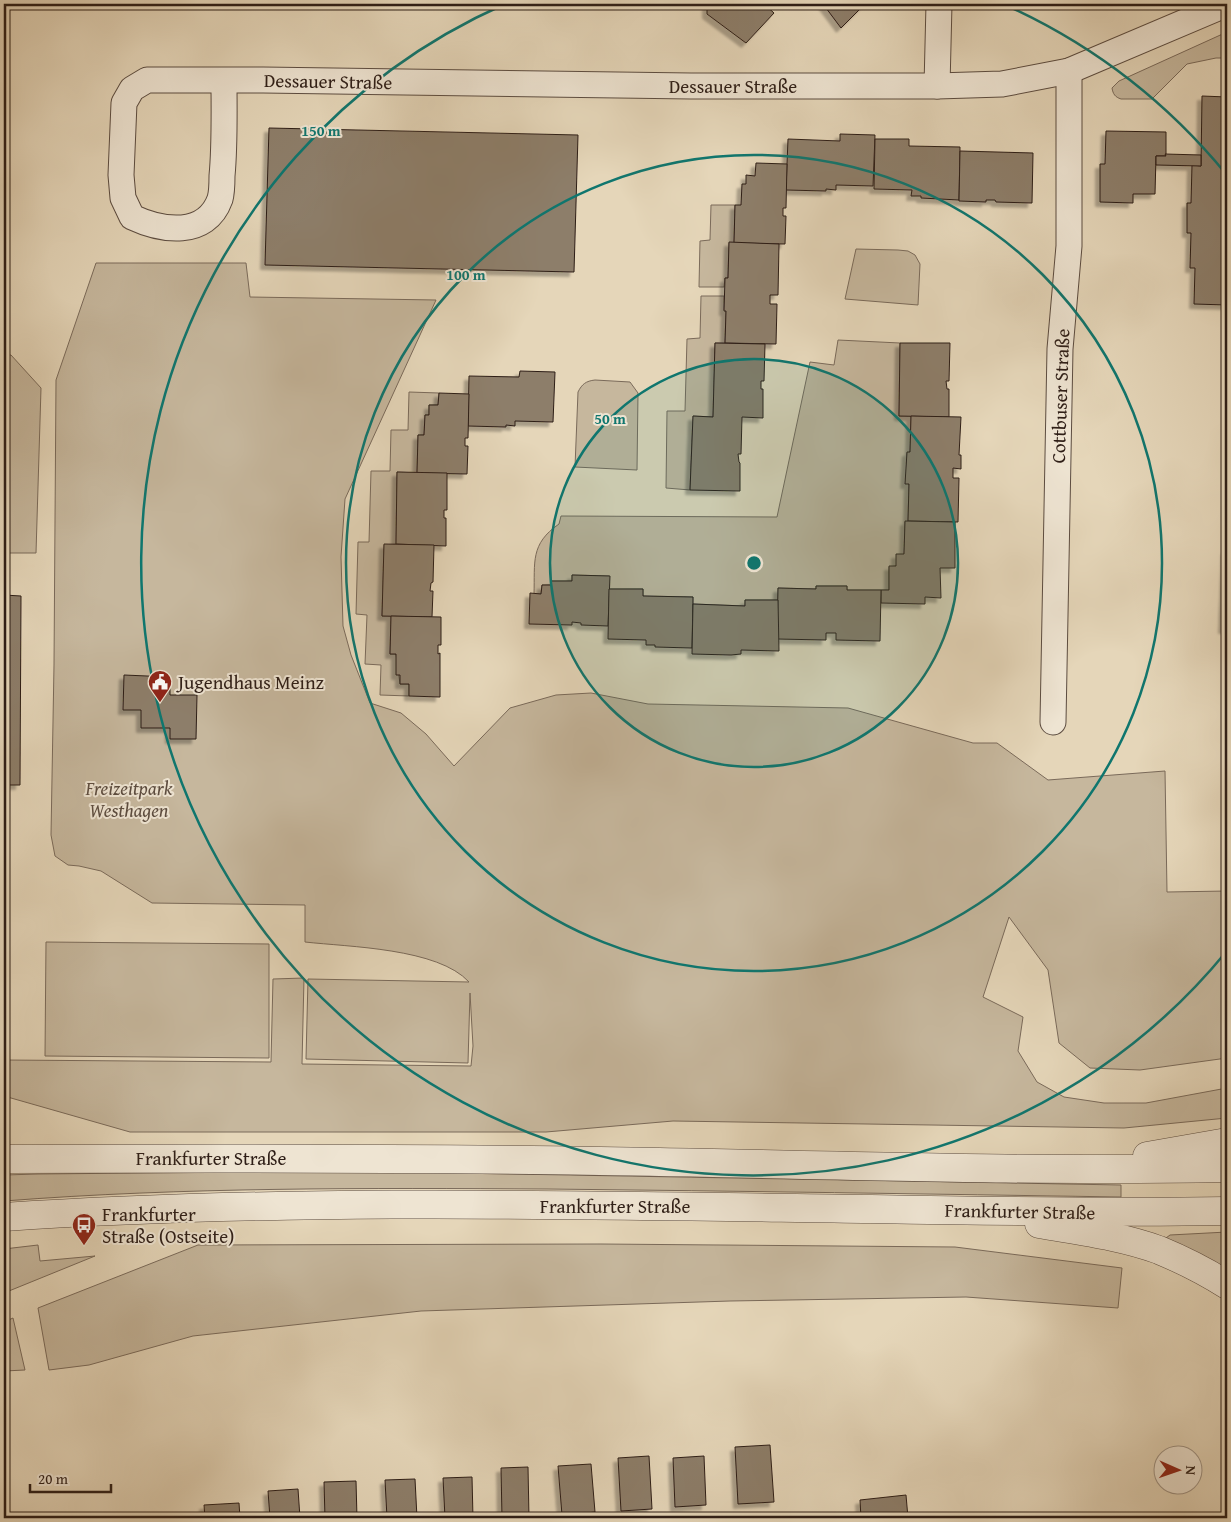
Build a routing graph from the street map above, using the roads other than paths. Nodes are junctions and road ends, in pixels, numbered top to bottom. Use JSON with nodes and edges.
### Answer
{"nodes":[{"id":1,"x":938,"y":4,"type":"edge"},
{"id":2,"x":1227,"y":4,"type":"edge"},
{"id":3,"x":1069,"y":71,"type":"junction"},
{"id":4,"x":224,"y":80,"type":"junction"},
{"id":5,"x":937,"y":86,"type":"junction"},
{"id":6,"x":1053,"y":722,"type":"dead end"},
{"id":7,"x":1227,"y":1142,"type":"edge"},
{"id":8,"x":4,"y":1159,"type":"edge"},
{"id":9,"x":1077,"y":1168,"type":"junction"},
{"id":10,"x":1227,"y":1168,"type":"edge"},
{"id":11,"x":964,"y":1211,"type":"junction"},
{"id":12,"x":1227,"y":1211,"type":"edge"},
{"id":13,"x":4,"y":1217,"type":"edge"},
{"id":14,"x":1227,"y":1285,"type":"edge"}],
"edges":[{"from":1,"to":5,"type":"street"},
{"from":2,"to":3,"type":"street","name":"Dessauer Straße"},
{"from":3,"to":5,"type":"street","name":"Dessauer Straße"},
{"from":3,"to":6,"type":"street","name":"Cottbuser Straße"},
{"from":4,"to":4,"type":"street","name":"Dessauer Straße"},
{"from":4,"to":5,"type":"street","name":"Dessauer Straße"},
{"from":7,"to":9,"type":"street"},
{"from":8,"to":9,"type":"street","name":"Frankfurter Straße"},
{"from":9,"to":10,"type":"street","name":"Frankfurter Straße"},
{"from":11,"to":12,"type":"street","name":"Frankfurter Straße"},
{"from":11,"to":13,"type":"street","name":"Frankfurter Straße"},
{"from":11,"to":14,"type":"street"}]}
